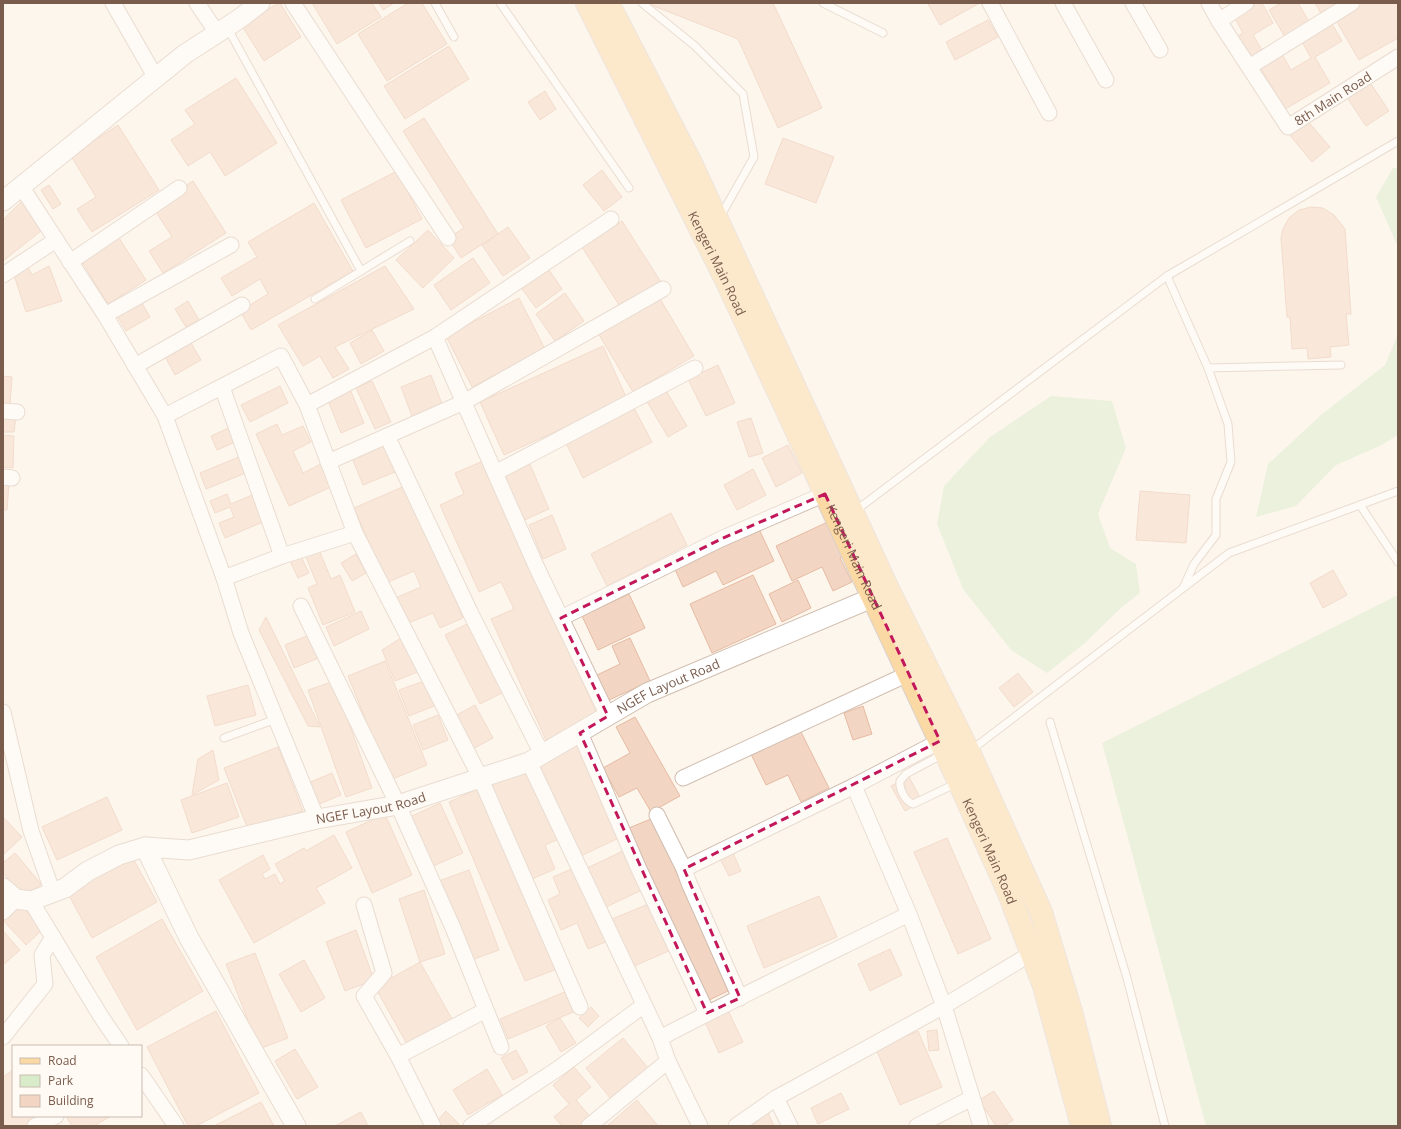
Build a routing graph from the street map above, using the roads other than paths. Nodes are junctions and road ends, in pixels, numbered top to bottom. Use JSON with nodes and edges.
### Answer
{"nodes":[{"id":1,"x":113,"y":3,"type":"edge"},
{"id":2,"x":197,"y":3,"type":"edge"},
{"id":3,"x":293,"y":3,"type":"edge"},
{"id":4,"x":435,"y":3,"type":"edge"},
{"id":5,"x":500,"y":3,"type":"edge"},
{"id":6,"x":587,"y":3,"type":"edge"},
{"id":7,"x":608,"y":3,"type":"edge"},
{"id":8,"x":642,"y":3,"type":"edge"},
{"id":9,"x":823,"y":3,"type":"edge"},
{"id":10,"x":990,"y":3,"type":"edge"},
{"id":11,"x":1063,"y":3,"type":"edge"},
{"id":12,"x":1133,"y":3,"type":"edge"},
{"id":13,"x":1209,"y":3,"type":"edge"},
{"id":14,"x":1246,"y":3,"type":"edge"},
{"id":15,"x":1352,"y":3,"type":"edge"},
{"id":16,"x":255,"y":5,"type":"edge"},
{"id":17,"x":1219,"y":20,"type":"junction"},
{"id":18,"x":222,"y":30,"type":"junction"},
{"id":19,"x":883,"y":33,"type":"dead end"},
{"id":20,"x":454,"y":37,"type":"dead end"},
{"id":21,"x":1160,"y":50,"type":"dead end"},
{"id":22,"x":1398,"y":57,"type":"edge"},
{"id":23,"x":1249,"y":67,"type":"junction"},
{"id":24,"x":156,"y":78,"type":"junction"},
{"id":25,"x":1106,"y":80,"type":"dead end"},
{"id":26,"x":1049,"y":113,"type":"dead end"},
{"id":27,"x":1398,"y":141,"type":"edge"},
{"id":28,"x":20,"y":186,"type":"junction"},
{"id":29,"x":178,"y":188,"type":"dead end"},
{"id":30,"x":629,"y":188,"type":"dead end"},
{"id":31,"x":3,"y":201,"type":"edge"},
{"id":32,"x":611,"y":219,"type":"dead end"},
{"id":33,"x":718,"y":220,"type":"junction"},
{"id":34,"x":448,"y":238,"type":"dead end"},
{"id":35,"x":56,"y":240,"type":"junction"},
{"id":36,"x":410,"y":241,"type":"dead end"},
{"id":37,"x":231,"y":245,"type":"dead end"},
{"id":38,"x":70,"y":262,"type":"junction"},
{"id":39,"x":361,"y":271,"type":"junction"},
{"id":40,"x":3,"y":275,"type":"edge"},
{"id":41,"x":1167,"y":276,"type":"junction"},
{"id":42,"x":663,"y":289,"type":"dead end"},
{"id":43,"x":315,"y":299,"type":"dead end"},
{"id":44,"x":242,"y":305,"type":"dead end"},
{"id":45,"x":105,"y":315,"type":"junction"},
{"id":46,"x":435,"y":337,"type":"junction"},
{"id":47,"x":1341,"y":364,"type":"dead end"},
{"id":48,"x":135,"y":366,"type":"junction"},
{"id":49,"x":695,"y":368,"type":"dead end"},
{"id":50,"x":1208,"y":368,"type":"junction"},
{"id":51,"x":222,"y":387,"type":"junction"},
{"id":52,"x":464,"y":402,"type":"junction"},
{"id":53,"x":306,"y":405,"type":"junction"},
{"id":54,"x":164,"y":416,"type":"junction"},
{"id":55,"x":388,"y":436,"type":"junction"},
{"id":56,"x":328,"y":462,"type":"junction"},
{"id":57,"x":495,"y":473,"type":"junction"},
{"id":58,"x":1398,"y":491,"type":"edge"},
{"id":59,"x":825,"y":494,"type":"junction"},
{"id":60,"x":1360,"y":505,"type":"junction"},
{"id":61,"x":853,"y":512,"type":"junction"},
{"id":62,"x":355,"y":533,"type":"junction"},
{"id":63,"x":282,"y":556,"type":"junction"},
{"id":64,"x":1398,"y":562,"type":"edge"},
{"id":65,"x":224,"y":578,"type":"junction"},
{"id":66,"x":1184,"y":588,"type":"junction"},
{"id":67,"x":881,"y":595,"type":"junction"},
{"id":68,"x":301,"y":606,"type":"dead end"},
{"id":69,"x":561,"y":618,"type":"junction"},
{"id":70,"x":908,"y":674,"type":"junction"},
{"id":71,"x":3,"y":712,"type":"edge"},
{"id":72,"x":608,"y":716,"type":"junction"},
{"id":73,"x":276,"y":719,"type":"junction"},
{"id":74,"x":1050,"y":722,"type":"dead end"},
{"id":75,"x":580,"y":732,"type":"junction"},
{"id":76,"x":224,"y":738,"type":"dead end"},
{"id":77,"x":943,"y":747,"type":"junction"},
{"id":78,"x":968,"y":752,"type":"junction"},
{"id":79,"x":536,"y":758,"type":"junction"},
{"id":80,"x":480,"y":777,"type":"junction"},
{"id":81,"x":683,"y":778,"type":"dead end"},
{"id":82,"x":959,"y":782,"type":"junction"},
{"id":83,"x":854,"y":786,"type":"junction"},
{"id":84,"x":398,"y":805,"type":"junction"},
{"id":85,"x":657,"y":815,"type":"dead end"},
{"id":86,"x":317,"y":819,"type":"junction"},
{"id":87,"x":145,"y":848,"type":"junction"},
{"id":88,"x":684,"y":869,"type":"junction"},
{"id":89,"x":53,"y":892,"type":"junction"},
{"id":90,"x":13,"y":900,"type":"edge"},
{"id":91,"x":364,"y":905,"type":"dead end"},
{"id":92,"x":909,"y":914,"type":"junction"},
{"id":93,"x":53,"y":937,"type":"junction"},
{"id":94,"x":1032,"y":953,"type":"junction"},
{"id":95,"x":740,"y":998,"type":"junction"},
{"id":96,"x":644,"y":1005,"type":"junction"},
{"id":97,"x":944,"y":1006,"type":"junction"},
{"id":98,"x":580,"y":1007,"type":"dead end"},
{"id":99,"x":486,"y":1010,"type":"junction"},
{"id":100,"x":707,"y":1013,"type":"junction"},
{"id":101,"x":3,"y":1037,"type":"edge"},
{"id":102,"x":660,"y":1038,"type":"junction"},
{"id":103,"x":120,"y":1045,"type":"edge"},
{"id":104,"x":501,"y":1048,"type":"dead end"},
{"id":105,"x":398,"y":1056,"type":"junction"},
{"id":106,"x":668,"y":1061,"type":"junction"},
{"id":107,"x":142,"y":1076,"type":"edge"},
{"id":108,"x":776,"y":1098,"type":"junction"},
{"id":109,"x":972,"y":1098,"type":"junction"},
{"id":110,"x":54,"y":1117,"type":"edge"},
{"id":111,"x":35,"y":1126,"type":"edge"},
{"id":112,"x":176,"y":1126,"type":"edge"},
{"id":113,"x":296,"y":1126,"type":"edge"},
{"id":114,"x":433,"y":1126,"type":"edge"},
{"id":115,"x":471,"y":1126,"type":"edge"},
{"id":116,"x":589,"y":1126,"type":"edge"},
{"id":117,"x":700,"y":1126,"type":"edge"},
{"id":118,"x":736,"y":1126,"type":"edge"},
{"id":119,"x":790,"y":1126,"type":"edge"},
{"id":120,"x":917,"y":1126,"type":"edge"},
{"id":121,"x":981,"y":1126,"type":"edge"},
{"id":122,"x":1082,"y":1126,"type":"edge"},
{"id":123,"x":1100,"y":1126,"type":"edge"},
{"id":124,"x":1165,"y":1126,"type":"edge"}],
"edges":[{"from":1,"to":24,"type":"street"},
{"from":2,"to":18,"type":"street"},
{"from":3,"to":34,"type":"street"},
{"from":4,"to":20,"type":"lane"},
{"from":5,"to":30,"type":"lane"},
{"from":6,"to":59,"type":"main road","name":"Kengeri Main Road"},
{"from":7,"to":33,"type":"main road","name":"Kengeri Main Road"},
{"from":8,"to":33,"type":"lane"},
{"from":9,"to":19,"type":"lane"},
{"from":10,"to":26,"type":"street"},
{"from":11,"to":25,"type":"street"},
{"from":12,"to":21,"type":"street"},
{"from":13,"to":17,"type":"street"},
{"from":14,"to":17,"type":"street"},
{"from":15,"to":23,"type":"street"},
{"from":16,"to":18,"type":"street"},
{"from":17,"to":23,"type":"street"},
{"from":18,"to":24,"type":"street"},
{"from":18,"to":39,"type":"lane"},
{"from":22,"to":23,"type":"street","name":"8th Main Road"},
{"from":24,"to":28,"type":"street"},
{"from":27,"to":41,"type":"lane"},
{"from":28,"to":31,"type":"street"},
{"from":28,"to":35,"type":"street"},
{"from":29,"to":38,"type":"street"},
{"from":32,"to":46,"type":"street"},
{"from":33,"to":61,"type":"main road","name":"Kengeri Main Road"},
{"from":35,"to":38,"type":"street"},
{"from":35,"to":40,"type":"street"},
{"from":36,"to":39,"type":"lane"},
{"from":37,"to":45,"type":"street"},
{"from":38,"to":45,"type":"street"},
{"from":39,"to":43,"type":"lane"},
{"from":41,"to":50,"type":"lane"},
{"from":41,"to":61,"type":"lane"},
{"from":42,"to":52,"type":"street"},
{"from":44,"to":48,"type":"street"},
{"from":45,"to":48,"type":"street"},
{"from":46,"to":52,"type":"street"},
{"from":46,"to":53,"type":"street"},
{"from":47,"to":50,"type":"lane"},
{"from":48,"to":54,"type":"street"},
{"from":49,"to":57,"type":"street"},
{"from":50,"to":66,"type":"lane"},
{"from":51,"to":53,"type":"street"},
{"from":51,"to":54,"type":"street"},
{"from":51,"to":63,"type":"street"},
{"from":52,"to":55,"type":"street"},
{"from":52,"to":57,"type":"street"},
{"from":53,"to":56,"type":"street"},
{"from":54,"to":65,"type":"street"},
{"from":55,"to":56,"type":"street"},
{"from":55,"to":79,"type":"street"},
{"from":56,"to":62,"type":"street"},
{"from":57,"to":69,"type":"street"},
{"from":58,"to":60,"type":"lane"},
{"from":59,"to":67,"type":"main road","name":"Kengeri Main Road"},
{"from":59,"to":69,"type":"street"},
{"from":60,"to":64,"type":"lane"},
{"from":60,"to":66,"type":"lane"},
{"from":61,"to":67,"type":"main road","name":"Kengeri Main Road"},
{"from":62,"to":63,"type":"street"},
{"from":62,"to":80,"type":"street"},
{"from":63,"to":65,"type":"street"},
{"from":65,"to":73,"type":"street"},
{"from":66,"to":78,"type":"lane"},
{"from":67,"to":70,"type":"main road","name":"Kengeri Main Road"},
{"from":67,"to":72,"type":"street","name":"NGEF Layout Road"},
{"from":67,"to":78,"type":"main road","name":"Kengeri Main Road"},
{"from":68,"to":84,"type":"street"},
{"from":69,"to":72,"type":"street"},
{"from":70,"to":77,"type":"main road","name":"Kengeri Main Road"},
{"from":70,"to":81,"type":"street"},
{"from":71,"to":89,"type":"street"},
{"from":72,"to":75,"type":"street","name":"NGEF Layout Road"},
{"from":73,"to":76,"type":"lane"},
{"from":73,"to":86,"type":"street"},
{"from":74,"to":124,"type":"lane"},
{"from":75,"to":79,"type":"street","name":"NGEF Layout Road"},
{"from":75,"to":100,"type":"street"},
{"from":77,"to":82,"type":"main road","name":"Kengeri Main Road"},
{"from":77,"to":82,"type":"lane"},
{"from":77,"to":83,"type":"street"},
{"from":78,"to":123,"type":"main road","name":"Kengeri Main Road"},
{"from":79,"to":80,"type":"street","name":"NGEF Layout Road"},
{"from":79,"to":96,"type":"street"},
{"from":80,"to":84,"type":"street","name":"NGEF Layout Road"},
{"from":80,"to":98,"type":"street"},
{"from":82,"to":94,"type":"main road","name":"Kengeri Main Road"},
{"from":83,"to":88,"type":"street"},
{"from":83,"to":92,"type":"street"},
{"from":84,"to":86,"type":"street","name":"NGEF Layout Road"},
{"from":84,"to":99,"type":"street"},
{"from":85,"to":88,"type":"street"},
{"from":86,"to":87,"type":"street","name":"NGEF Layout Road"},
{"from":87,"to":89,"type":"street","name":"NGEF Layout Road"},
{"from":87,"to":113,"type":"street"},
{"from":88,"to":95,"type":"street"},
{"from":89,"to":90,"type":"street","name":"NGEF Layout Road"},
{"from":90,"to":93,"type":"street"},
{"from":91,"to":105,"type":"street"},
{"from":92,"to":95,"type":"street"},
{"from":92,"to":97,"type":"street"},
{"from":93,"to":101,"type":"street"},
{"from":93,"to":103,"type":"street"},
{"from":94,"to":97,"type":"street"},
{"from":94,"to":122,"type":"main road","name":"Kengeri Main Road"},
{"from":95,"to":100,"type":"street"},
{"from":96,"to":102,"type":"street"},
{"from":96,"to":115,"type":"street"},
{"from":97,"to":108,"type":"street"},
{"from":97,"to":109,"type":"street"},
{"from":99,"to":104,"type":"street"},
{"from":99,"to":105,"type":"street"},
{"from":100,"to":102,"type":"street"},
{"from":102,"to":106,"type":"street"},
{"from":105,"to":114,"type":"street"},
{"from":106,"to":116,"type":"street"},
{"from":106,"to":117,"type":"street"},
{"from":107,"to":112,"type":"street"},
{"from":108,"to":118,"type":"street"},
{"from":108,"to":119,"type":"street"},
{"from":109,"to":120,"type":"street"},
{"from":109,"to":121,"type":"street"},
{"from":110,"to":111,"type":"street"}]}
